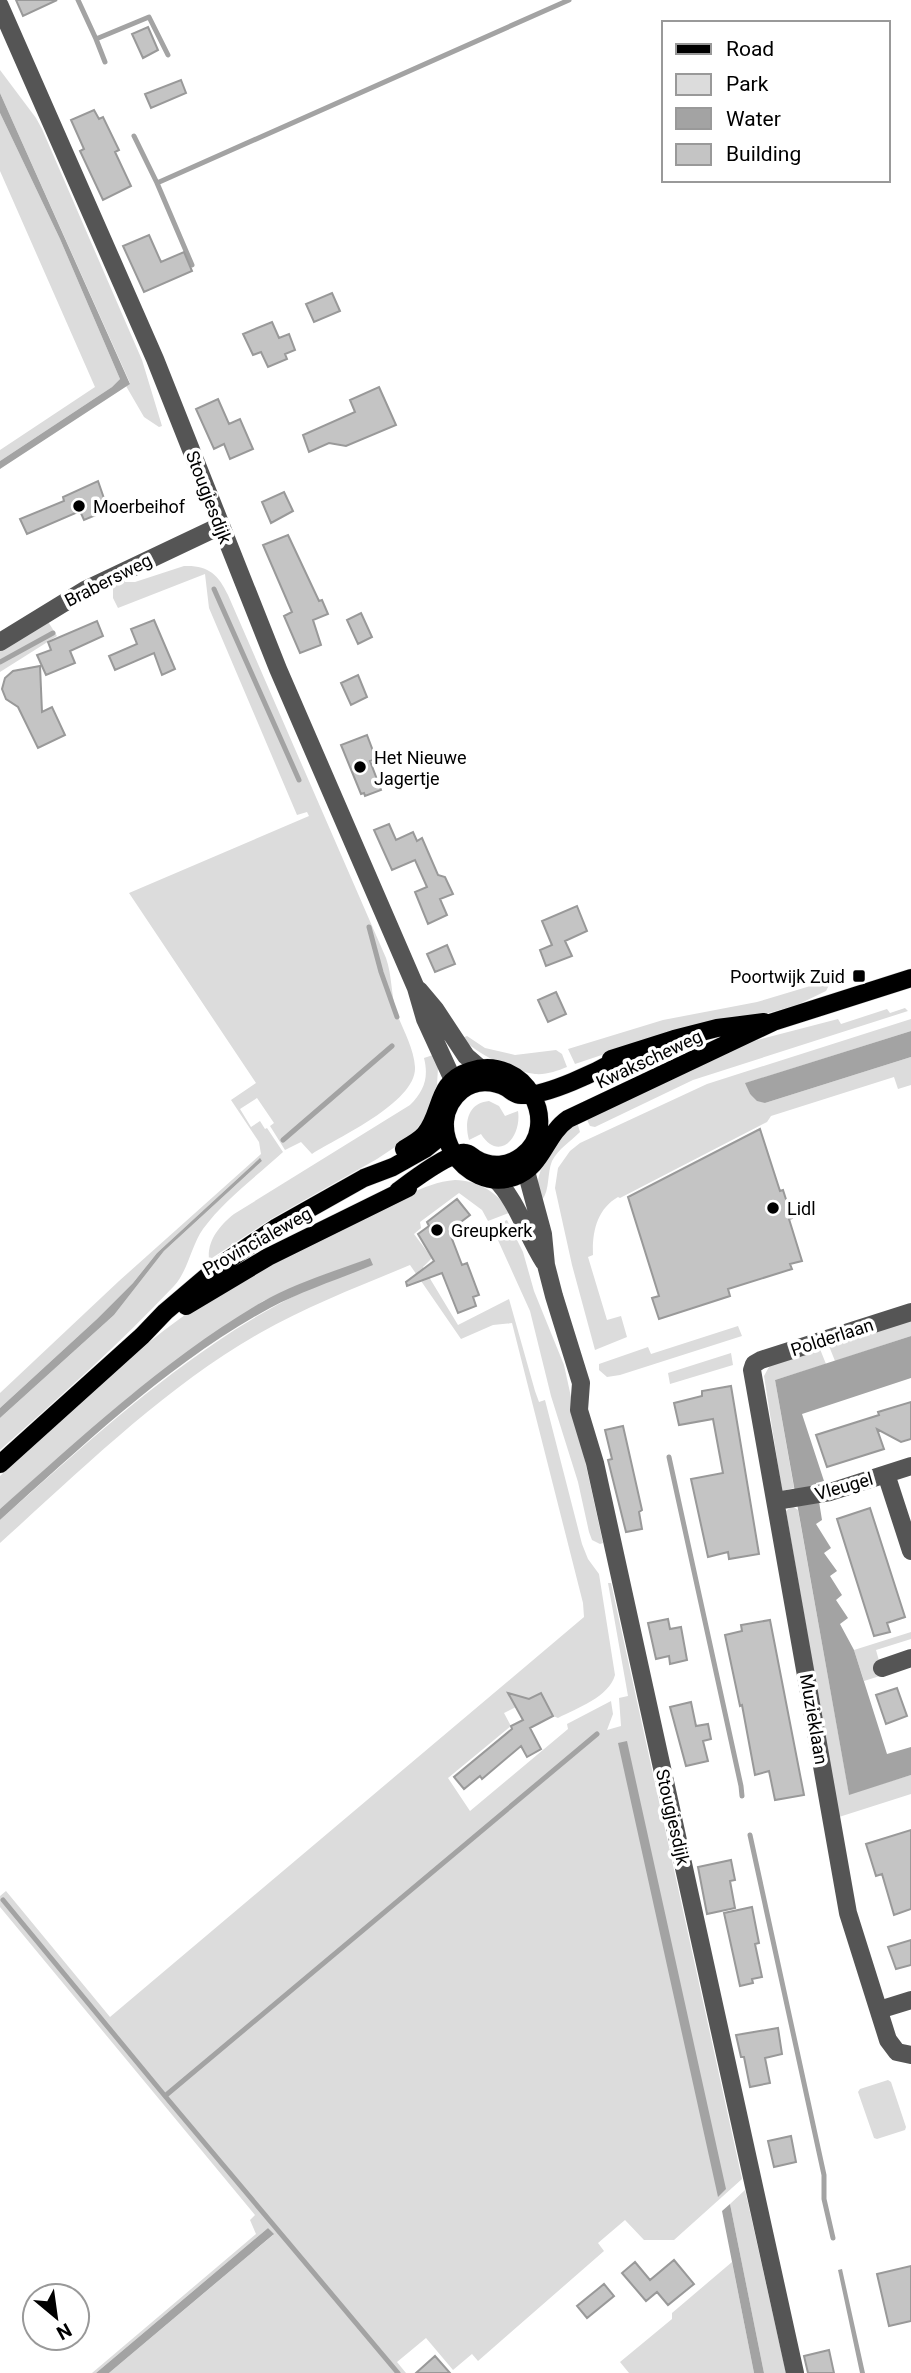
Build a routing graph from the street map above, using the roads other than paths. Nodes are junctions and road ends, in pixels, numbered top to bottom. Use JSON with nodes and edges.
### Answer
{"nodes":[{"id":1,"x":0,"y":6,"type":"edge"},
{"id":2,"x":220,"y":526,"type":"junction"},
{"id":3,"x":0,"y":642,"type":"edge"},
{"id":4,"x":911,"y":978,"type":"edge"},
{"id":5,"x":416,"y":988,"type":"junction"},
{"id":6,"x":773,"y":1022,"type":"junction"},
{"id":7,"x":480,"y":1068,"type":"junction"},
{"id":8,"x":455,"y":1088,"type":"junction"},
{"id":9,"x":528,"y":1088,"type":"junction"},
{"id":10,"x":440,"y":1119,"type":"junction"},
{"id":11,"x":461,"y":1162,"type":"junction"},
{"id":12,"x":525,"y":1163,"type":"junction"},
{"id":13,"x":495,"y":1179,"type":"junction"},
{"id":14,"x":546,"y":1265,"type":"junction"},
{"id":15,"x":911,"y":1312,"type":"edge"},
{"id":16,"x":142,"y":1336,"type":"junction"},
{"id":17,"x":754,"y":1364,"type":"joint"},
{"id":18,"x":0,"y":1464,"type":"edge"},
{"id":19,"x":911,"y":1466,"type":"edge"},
{"id":20,"x":886,"y":1474,"type":"junction"},
{"id":21,"x":785,"y":1500,"type":"junction"},
{"id":22,"x":911,"y":1551,"type":"edge"},
{"id":23,"x":911,"y":1658,"type":"edge"},
{"id":24,"x":882,"y":1668,"type":"dead end"},
{"id":25,"x":911,"y":2000,"type":"edge"},
{"id":26,"x":879,"y":2010,"type":"junction"},
{"id":27,"x":911,"y":2055,"type":"edge"},
{"id":28,"x":795,"y":2373,"type":"edge"}],
"edges":[{"from":1,"to":2,"type":"street","name":"Stougjesdijk"},
{"from":2,"to":3,"type":"street","name":"Brabersweg"},
{"from":2,"to":5,"type":"street","name":"Stougjesdijk"},
{"from":4,"to":6,"type":"main road","name":"Kwakscheweg"},
{"from":5,"to":7,"type":"street","name":"Stougjesdijk"},
{"from":5,"to":8,"type":"street","name":"Stougjesdijk"},
{"from":6,"to":9,"type":"main road","name":"Kwakscheweg"},
{"from":6,"to":12,"type":"main road","name":"Kwakscheweg"},
{"from":7,"to":8,"type":"main road"},
{"from":7,"to":9,"type":"main road"},
{"from":8,"to":9,"type":"main road"},
{"from":8,"to":10,"type":"main road","name":"Provincialeweg"},
{"from":9,"to":12,"type":"main road"},
{"from":10,"to":11,"type":"main road"},
{"from":10,"to":16,"type":"main road","name":"Provincialeweg"},
{"from":11,"to":12,"type":"main road"},
{"from":11,"to":13,"type":"main road"},
{"from":11,"to":16,"type":"main road","name":"Provincialeweg"},
{"from":12,"to":13,"type":"main road"},
{"from":12,"to":14,"type":"street","name":"Stougjesdijk"},
{"from":13,"to":14,"type":"street","name":"Stougjesdijk"},
{"from":14,"to":28,"type":"street","name":"Stougjesdijk"},
{"from":15,"to":17,"type":"street","name":"Polderlaan"},
{"from":16,"to":18,"type":"main road","name":"Provincialeweg"},
{"from":17,"to":21,"type":"street","name":"Muzieklaan"},
{"from":19,"to":20,"type":"street","name":"Vleugel"},
{"from":20,"to":21,"type":"street","name":"Vleugel"},
{"from":20,"to":22,"type":"street"},
{"from":21,"to":26,"type":"street","name":"Muzieklaan"},
{"from":23,"to":24,"type":"street"},
{"from":25,"to":26,"type":"street"},
{"from":26,"to":27,"type":"street","name":"Muzieklaan"}]}
